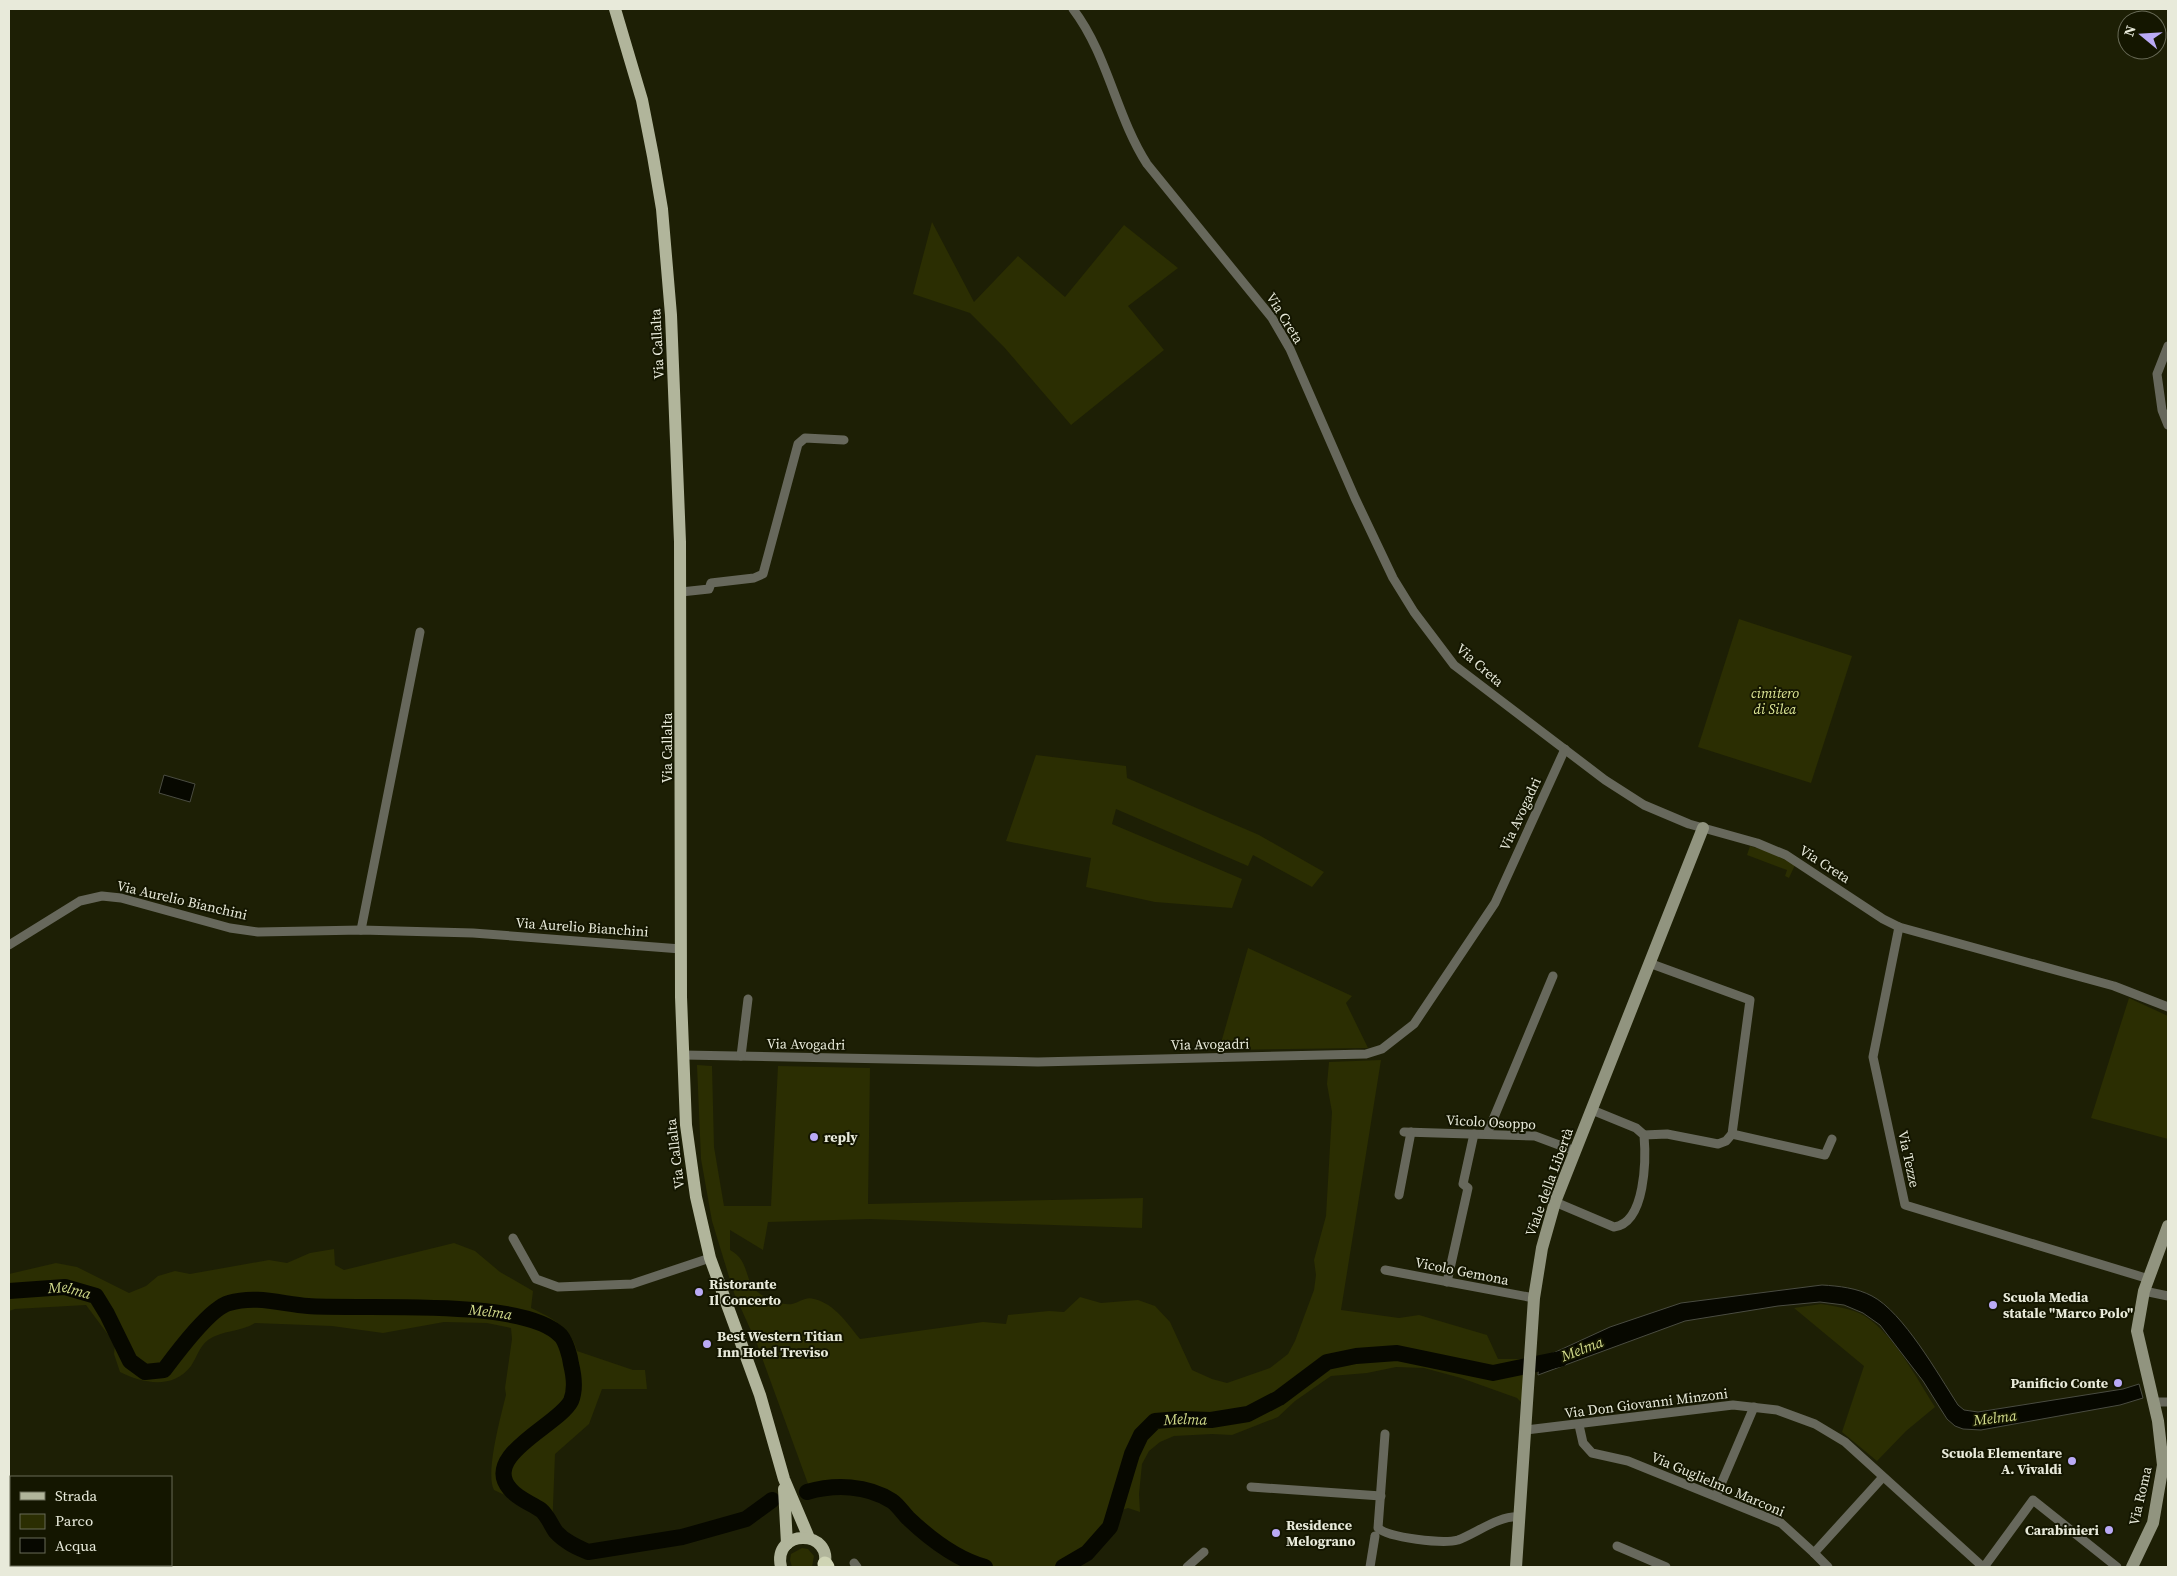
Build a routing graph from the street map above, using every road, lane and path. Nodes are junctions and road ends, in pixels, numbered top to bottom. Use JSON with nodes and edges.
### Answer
{"nodes":[{"id":1,"x":616,"y":9,"type":"edge"},
{"id":2,"x":1073,"y":9,"type":"edge"},
{"id":3,"x":2168,"y":346,"type":"edge"},
{"id":4,"x":2168,"y":425,"type":"edge"},
{"id":5,"x":844,"y":440,"type":"dead end"},
{"id":6,"x":681,"y":592,"type":"junction"},
{"id":7,"x":420,"y":632,"type":"dead end"},
{"id":8,"x":1565,"y":749,"type":"junction"},
{"id":9,"x":1703,"y":828,"type":"junction"},
{"id":10,"x":1899,"y":927,"type":"junction"},
{"id":11,"x":361,"y":930,"type":"junction"},
{"id":12,"x":9,"y":945,"type":"edge"},
{"id":13,"x":681,"y":948,"type":"junction"},
{"id":14,"x":1649,"y":963,"type":"junction"},
{"id":15,"x":1553,"y":976,"type":"dead end"},
{"id":16,"x":748,"y":999,"type":"dead end"},
{"id":17,"x":2168,"y":1007,"type":"edge"},
{"id":18,"x":683,"y":1055,"type":"junction"},
{"id":19,"x":741,"y":1056,"type":"junction"},
{"id":20,"x":1592,"y":1110,"type":"junction"},
{"id":21,"x":1474,"y":1134,"type":"junction"},
{"id":22,"x":1487,"y":1134,"type":"junction"},
{"id":23,"x":1644,"y":1134,"type":"junction"},
{"id":24,"x":1732,"y":1134,"type":"junction"},
{"id":25,"x":1832,"y":1138,"type":"dead end"},
{"id":26,"x":1575,"y":1151,"type":"junction"},
{"id":27,"x":1399,"y":1194,"type":"dead end"},
{"id":28,"x":1555,"y":1202,"type":"junction"},
{"id":29,"x":2168,"y":1226,"type":"edge"},
{"id":30,"x":513,"y":1238,"type":"dead end"},
{"id":31,"x":710,"y":1258,"type":"junction"},
{"id":32,"x":1385,"y":1270,"type":"dead end"},
{"id":33,"x":2149,"y":1278,"type":"junction"},
{"id":34,"x":1447,"y":1282,"type":"junction"},
{"id":35,"x":2144,"y":1291,"type":"junction"},
{"id":36,"x":2168,"y":1296,"type":"edge"},
{"id":37,"x":1534,"y":1298,"type":"junction"},
{"id":38,"x":2153,"y":1402,"type":"junction"},
{"id":39,"x":2168,"y":1402,"type":"edge"},
{"id":40,"x":1754,"y":1407,"type":"junction"},
{"id":41,"x":1579,"y":1425,"type":"junction"},
{"id":42,"x":1526,"y":1430,"type":"junction"},
{"id":43,"x":1385,"y":1434,"type":"dead end"},
{"id":44,"x":1883,"y":1477,"type":"junction"},
{"id":45,"x":784,"y":1479,"type":"junction"},
{"id":46,"x":1251,"y":1487,"type":"dead end"},
{"id":47,"x":1381,"y":1496,"type":"junction"},
{"id":48,"x":1716,"y":1496,"type":"junction"},
{"id":49,"x":1520,"y":1517,"type":"junction"},
{"id":50,"x":1376,"y":1532,"type":"junction"},
{"id":51,"x":809,"y":1538,"type":"junction"},
{"id":52,"x":787,"y":1544,"type":"junction"},
{"id":53,"x":1617,"y":1546,"type":"dead end"},
{"id":54,"x":1204,"y":1552,"type":"dead end"},
{"id":55,"x":1814,"y":1554,"type":"junction"},
{"id":56,"x":826,"y":1566,"type":"edge"},
{"id":57,"x":782,"y":1567,"type":"edge"},
{"id":58,"x":1188,"y":1567,"type":"edge"},
{"id":59,"x":1370,"y":1567,"type":"edge"},
{"id":60,"x":1516,"y":1567,"type":"edge"},
{"id":61,"x":1666,"y":1567,"type":"edge"},
{"id":62,"x":1828,"y":1567,"type":"edge"},
{"id":63,"x":1983,"y":1567,"type":"edge"},
{"id":64,"x":2117,"y":1567,"type":"edge"},
{"id":65,"x":2132,"y":1567,"type":"edge"}],
"edges":[{"from":1,"to":6,"type":"main road","name":"Via Callalta"},
{"from":2,"to":8,"type":"street","name":"Via Creta"},
{"from":3,"to":4,"type":"street"},
{"from":5,"to":6,"type":"street"},
{"from":6,"to":13,"type":"main road","name":"Via Callalta"},
{"from":7,"to":11,"type":"street"},
{"from":8,"to":9,"type":"street","name":"Via Creta"},
{"from":8,"to":19,"type":"street","name":"Via Avogadri"},
{"from":9,"to":10,"type":"street","name":"Via Creta"},
{"from":9,"to":14,"type":"street","name":"Viale della Libertà"},
{"from":10,"to":17,"type":"street","name":"Via Creta"},
{"from":10,"to":33,"type":"street","name":"Via Tezze"},
{"from":11,"to":12,"type":"street","name":"Via Aurelio Bianchini"},
{"from":11,"to":13,"type":"street","name":"Via Aurelio Bianchini"},
{"from":13,"to":18,"type":"main road","name":"Via Callalta"},
{"from":14,"to":20,"type":"street","name":"Viale della Libertà"},
{"from":14,"to":24,"type":"street"},
{"from":15,"to":22,"type":"street"},
{"from":16,"to":19,"type":"street"},
{"from":18,"to":19,"type":"street","name":"Via Avogadri"},
{"from":18,"to":31,"type":"main road","name":"Via Callalta"},
{"from":20,"to":23,"type":"street"},
{"from":20,"to":26,"type":"street","name":"Viale della Libertà"},
{"from":21,"to":22,"type":"street","name":"Vicolo Osoppo"},
{"from":21,"to":27,"type":"street","name":"Vicolo Osoppo"},
{"from":21,"to":34,"type":"street"},
{"from":22,"to":26,"type":"street","name":"Vicolo Osoppo"},
{"from":23,"to":24,"type":"street"},
{"from":23,"to":28,"type":"street"},
{"from":24,"to":25,"type":"street"},
{"from":26,"to":28,"type":"street","name":"Viale della Libertà"},
{"from":28,"to":37,"type":"street","name":"Viale della Libertà"},
{"from":29,"to":33,"type":"street","name":"Via Roma"},
{"from":30,"to":31,"type":"street"},
{"from":31,"to":45,"type":"main road","name":"Via Callalta"},
{"from":32,"to":34,"type":"street","name":"Vicolo Gemona"},
{"from":33,"to":35,"type":"street","name":"Via Roma"},
{"from":34,"to":37,"type":"street","name":"Vicolo Gemona"},
{"from":35,"to":36,"type":"street"},
{"from":35,"to":38,"type":"street","name":"Via Roma"},
{"from":37,"to":42,"type":"street","name":"Viale della Libertà"},
{"from":38,"to":39,"type":"street"},
{"from":38,"to":65,"type":"street","name":"Via Roma"},
{"from":40,"to":41,"type":"street","name":"Via Don Giovanni Minzoni"},
{"from":40,"to":44,"type":"street","name":"Via Don Giovanni Minzoni"},
{"from":40,"to":48,"type":"street"},
{"from":41,"to":42,"type":"street","name":"Via Don Giovanni Minzoni"},
{"from":41,"to":48,"type":"street","name":"Via Guglielmo Marconi"},
{"from":42,"to":49,"type":"street","name":"Viale della Libertà"},
{"from":43,"to":47,"type":"street"},
{"from":44,"to":55,"type":"street"},
{"from":44,"to":63,"type":"street","name":"Via Don Giovanni Minzoni"},
{"from":45,"to":51,"type":"main road","name":"Via Callalta"},
{"from":45,"to":52,"type":"main road","name":"Via Callalta"},
{"from":46,"to":47,"type":"street"},
{"from":47,"to":50,"type":"street"},
{"from":48,"to":55,"type":"street","name":"Via Guglielmo Marconi"},
{"from":49,"to":50,"type":"street"},
{"from":49,"to":60,"type":"street","name":"Viale della Libertà"},
{"from":50,"to":59,"type":"street"},
{"from":51,"to":52,"type":"main road"},
{"from":51,"to":56,"type":"main road","name":"Via Callalta"},
{"from":52,"to":57,"type":"main road","name":"Via Callalta"},
{"from":53,"to":61,"type":"street"},
{"from":54,"to":58,"type":"street"},
{"from":55,"to":62,"type":"street","name":"Via Guglielmo Marconi"},
{"from":63,"to":64,"type":"street"}]}
